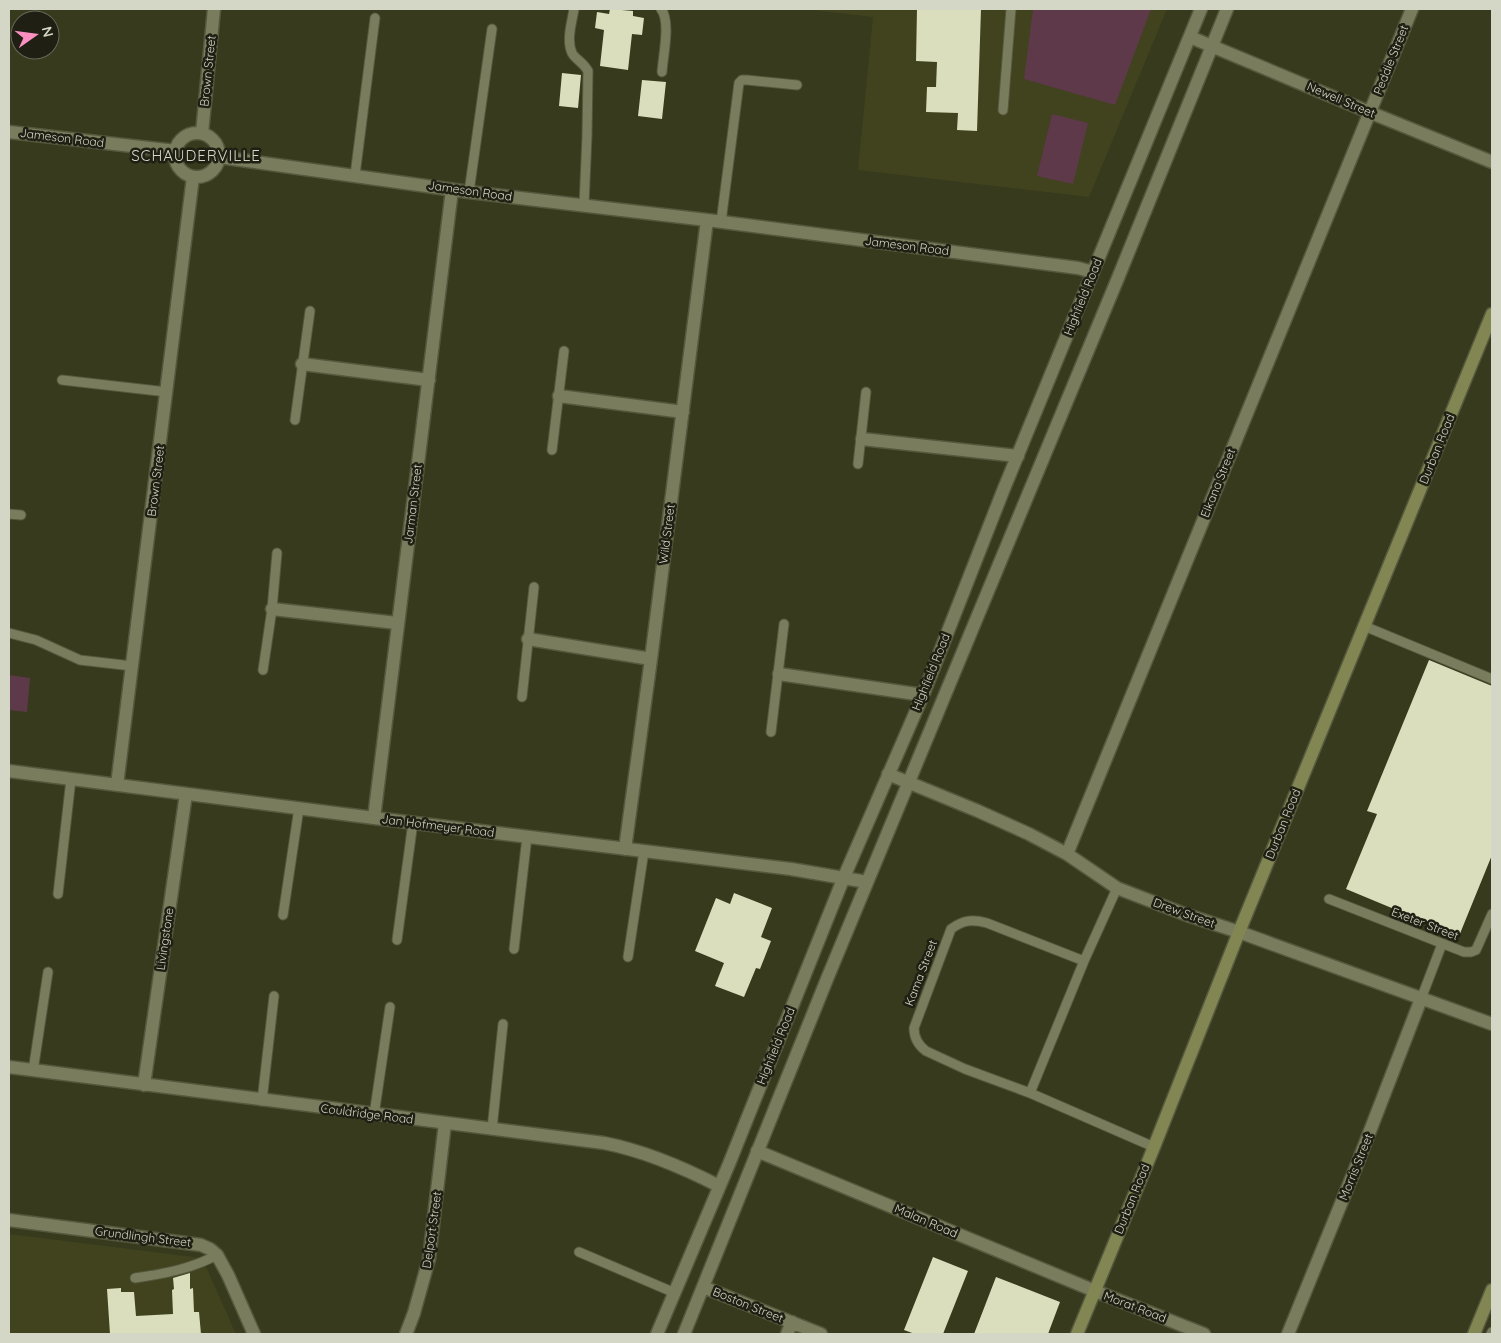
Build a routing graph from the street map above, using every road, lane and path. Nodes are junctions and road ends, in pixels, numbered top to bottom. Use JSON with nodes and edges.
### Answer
{"nodes":[{"id":1,"x":214,"y":9,"type":"edge"},
{"id":2,"x":574,"y":9,"type":"edge"},
{"id":3,"x":661,"y":9,"type":"edge"},
{"id":4,"x":1011,"y":9,"type":"edge"},
{"id":5,"x":1201,"y":9,"type":"edge"},
{"id":6,"x":1227,"y":9,"type":"edge"},
{"id":7,"x":1412,"y":9,"type":"edge"},
{"id":8,"x":375,"y":18,"type":"dead end"},
{"id":9,"x":492,"y":29,"type":"dead end"},
{"id":10,"x":1190,"y":37,"type":"junction"},
{"id":11,"x":1212,"y":46,"type":"junction"},
{"id":12,"x":662,"y":72,"type":"dead end"},
{"id":13,"x":797,"y":85,"type":"dead end"},
{"id":14,"x":1003,"y":110,"type":"dead end"},
{"id":15,"x":1369,"y":112,"type":"junction"},
{"id":16,"x":9,"y":132,"type":"edge"},
{"id":17,"x":202,"y":133,"type":"junction"},
{"id":18,"x":176,"y":151,"type":"junction"},
{"id":19,"x":219,"y":157,"type":"junction"},
{"id":20,"x":1492,"y":162,"type":"edge"},
{"id":21,"x":355,"y":175,"type":"junction"},
{"id":22,"x":193,"y":177,"type":"junction"},
{"id":23,"x":452,"y":190,"type":"junction"},
{"id":24,"x":469,"y":192,"type":"junction"},
{"id":25,"x":584,"y":206,"type":"junction"},
{"id":26,"x":707,"y":220,"type":"junction"},
{"id":27,"x":722,"y":222,"type":"junction"},
{"id":28,"x":1092,"y":272,"type":"junction"},
{"id":29,"x":310,"y":311,"type":"dead end"},
{"id":30,"x":1492,"y":315,"type":"edge"},
{"id":31,"x":564,"y":351,"type":"dead end"},
{"id":32,"x":302,"y":364,"type":"junction"},
{"id":33,"x":62,"y":380,"type":"dead end"},
{"id":34,"x":429,"y":380,"type":"junction"},
{"id":35,"x":167,"y":392,"type":"junction"},
{"id":36,"x":866,"y":392,"type":"dead end"},
{"id":37,"x":558,"y":396,"type":"junction"},
{"id":38,"x":683,"y":412,"type":"junction"},
{"id":39,"x":295,"y":420,"type":"dead end"},
{"id":40,"x":862,"y":438,"type":"junction"},
{"id":41,"x":552,"y":450,"type":"dead end"},
{"id":42,"x":1018,"y":456,"type":"junction"},
{"id":43,"x":858,"y":464,"type":"dead end"},
{"id":44,"x":9,"y":514,"type":"edge"},
{"id":45,"x":21,"y":515,"type":"dead end"},
{"id":46,"x":277,"y":553,"type":"dead end"},
{"id":47,"x":534,"y":588,"type":"dead end"},
{"id":48,"x":272,"y":609,"type":"junction"},
{"id":49,"x":398,"y":624,"type":"junction"},
{"id":50,"x":784,"y":624,"type":"dead end"},
{"id":51,"x":1364,"y":626,"type":"junction"},
{"id":52,"x":9,"y":633,"type":"edge"},
{"id":53,"x":528,"y":639,"type":"junction"},
{"id":54,"x":651,"y":658,"type":"junction"},
{"id":55,"x":132,"y":666,"type":"junction"},
{"id":56,"x":263,"y":670,"type":"dead end"},
{"id":57,"x":779,"y":674,"type":"junction"},
{"id":58,"x":1492,"y":679,"type":"edge"},
{"id":59,"x":923,"y":695,"type":"junction"},
{"id":60,"x":522,"y":697,"type":"dead end"},
{"id":61,"x":771,"y":732,"type":"dead end"},
{"id":62,"x":9,"y":770,"type":"edge"},
{"id":63,"x":888,"y":774,"type":"junction"},
{"id":64,"x":71,"y":779,"type":"junction"},
{"id":65,"x":908,"y":782,"type":"junction"},
{"id":66,"x":117,"y":784,"type":"junction"},
{"id":67,"x":186,"y":794,"type":"junction"},
{"id":68,"x":299,"y":808,"type":"junction"},
{"id":69,"x":374,"y":818,"type":"junction"},
{"id":70,"x":413,"y":822,"type":"junction"},
{"id":71,"x":527,"y":837,"type":"junction"},
{"id":72,"x":625,"y":849,"type":"junction"},
{"id":73,"x":644,"y":851,"type":"junction"},
{"id":74,"x":1066,"y":854,"type":"junction"},
{"id":75,"x":844,"y":877,"type":"junction"},
{"id":76,"x":867,"y":882,"type":"junction"},
{"id":77,"x":1117,"y":888,"type":"junction"},
{"id":78,"x":58,"y":894,"type":"dead end"},
{"id":79,"x":1328,"y":899,"type":"dead end"},
{"id":80,"x":1492,"y":914,"type":"edge"},
{"id":81,"x":283,"y":915,"type":"dead end"},
{"id":82,"x":1239,"y":932,"type":"junction"},
{"id":83,"x":398,"y":940,"type":"dead end"},
{"id":84,"x":1442,"y":944,"type":"junction"},
{"id":85,"x":514,"y":949,"type":"dead end"},
{"id":86,"x":628,"y":957,"type":"dead end"},
{"id":87,"x":1084,"y":961,"type":"junction"},
{"id":88,"x":48,"y":972,"type":"dead end"},
{"id":89,"x":274,"y":996,"type":"dead end"},
{"id":90,"x":1421,"y":999,"type":"junction"},
{"id":91,"x":390,"y":1006,"type":"dead end"},
{"id":92,"x":503,"y":1024,"type":"dead end"},
{"id":93,"x":1492,"y":1024,"type":"edge"},
{"id":94,"x":9,"y":1068,"type":"edge"},
{"id":95,"x":33,"y":1071,"type":"junction"},
{"id":96,"x":144,"y":1085,"type":"junction"},
{"id":97,"x":1030,"y":1093,"type":"junction"},
{"id":98,"x":262,"y":1101,"type":"junction"},
{"id":99,"x":374,"y":1115,"type":"junction"},
{"id":100,"x":445,"y":1123,"type":"junction"},
{"id":101,"x":492,"y":1129,"type":"junction"},
{"id":102,"x":1154,"y":1147,"type":"junction"},
{"id":103,"x":757,"y":1151,"type":"junction"},
{"id":104,"x":719,"y":1186,"type":"junction"},
{"id":105,"x":9,"y":1220,"type":"edge"},
{"id":106,"x":579,"y":1252,"type":"dead end"},
{"id":107,"x":217,"y":1255,"type":"junction"},
{"id":108,"x":135,"y":1278,"type":"dead end"},
{"id":109,"x":703,"y":1287,"type":"junction"},
{"id":110,"x":1492,"y":1290,"type":"edge"},
{"id":111,"x":1095,"y":1291,"type":"junction"},
{"id":112,"x":674,"y":1293,"type":"junction"},
{"id":113,"x":790,"y":1328,"type":"edge"},
{"id":114,"x":254,"y":1334,"type":"edge"},
{"id":115,"x":406,"y":1334,"type":"edge"},
{"id":116,"x":657,"y":1334,"type":"edge"},
{"id":117,"x":684,"y":1334,"type":"edge"},
{"id":118,"x":821,"y":1334,"type":"edge"},
{"id":119,"x":1077,"y":1334,"type":"edge"},
{"id":120,"x":1204,"y":1334,"type":"edge"},
{"id":121,"x":1288,"y":1334,"type":"edge"},
{"id":122,"x":1474,"y":1334,"type":"edge"}],
"edges":[{"from":1,"to":17,"type":"street","name":"Brown Street"},
{"from":2,"to":25,"type":"lane"},
{"from":3,"to":12,"type":"lane"},
{"from":4,"to":14,"type":"lane"},
{"from":5,"to":10,"type":"street","name":"Highfield Road"},
{"from":6,"to":11,"type":"street","name":"Highfield Road"},
{"from":7,"to":15,"type":"street","name":"Peddie Street"},
{"from":8,"to":21,"type":"lane"},
{"from":9,"to":24,"type":"lane"},
{"from":10,"to":11,"type":"street","name":"Newell Street"},
{"from":10,"to":28,"type":"street","name":"Highfield Road"},
{"from":11,"to":15,"type":"street","name":"Newell Street"},
{"from":11,"to":65,"type":"street","name":"Highfield Road"},
{"from":13,"to":27,"type":"lane"},
{"from":15,"to":20,"type":"street","name":"Newell Street"},
{"from":15,"to":74,"type":"street","name":"Elkana Street"},
{"from":16,"to":18,"type":"street","name":"Jameson Road"},
{"from":17,"to":18,"type":"street"},
{"from":17,"to":19,"type":"street"},
{"from":18,"to":22,"type":"street"},
{"from":19,"to":21,"type":"street","name":"Jameson Road"},
{"from":19,"to":22,"type":"street"},
{"from":21,"to":23,"type":"street","name":"Jameson Road"},
{"from":22,"to":35,"type":"street","name":"Brown Street"},
{"from":23,"to":24,"type":"street","name":"Jameson Road"},
{"from":23,"to":34,"type":"street","name":"Jarman Street"},
{"from":24,"to":25,"type":"street","name":"Jameson Road"},
{"from":25,"to":26,"type":"street","name":"Jameson Road"},
{"from":26,"to":27,"type":"street","name":"Jameson Road"},
{"from":26,"to":38,"type":"street","name":"Wild Street"},
{"from":27,"to":28,"type":"street","name":"Jameson Road"},
{"from":28,"to":42,"type":"street","name":"Highfield Road"},
{"from":29,"to":32,"type":"lane"},
{"from":30,"to":51,"type":"street","name":"Durban Road"},
{"from":31,"to":37,"type":"lane"},
{"from":32,"to":34,"type":"street"},
{"from":32,"to":39,"type":"lane"},
{"from":33,"to":35,"type":"lane"},
{"from":34,"to":49,"type":"street","name":"Jarman Street"},
{"from":35,"to":55,"type":"street","name":"Brown Street"},
{"from":36,"to":40,"type":"lane"},
{"from":37,"to":38,"type":"street"},
{"from":37,"to":41,"type":"lane"},
{"from":38,"to":54,"type":"street","name":"Wild Street"},
{"from":40,"to":42,"type":"street"},
{"from":40,"to":43,"type":"lane"},
{"from":42,"to":59,"type":"street","name":"Highfield Road"},
{"from":44,"to":45,"type":"lane"},
{"from":46,"to":48,"type":"lane"},
{"from":47,"to":53,"type":"lane"},
{"from":48,"to":49,"type":"street"},
{"from":48,"to":56,"type":"lane"},
{"from":49,"to":69,"type":"street","name":"Jarman Street"},
{"from":50,"to":57,"type":"lane"},
{"from":51,"to":58,"type":"lane"},
{"from":51,"to":82,"type":"street","name":"Durban Road"},
{"from":52,"to":55,"type":"lane"},
{"from":53,"to":54,"type":"street"},
{"from":53,"to":60,"type":"lane"},
{"from":54,"to":72,"type":"street","name":"Wild Street"},
{"from":55,"to":66,"type":"street","name":"Brown Street"},
{"from":57,"to":59,"type":"street"},
{"from":57,"to":61,"type":"lane"},
{"from":59,"to":63,"type":"street","name":"Highfield Road"},
{"from":62,"to":64,"type":"street","name":"Jan Hofmeyer Road"},
{"from":63,"to":65,"type":"street","name":"Drew Street"},
{"from":63,"to":75,"type":"street","name":"Highfield Road"},
{"from":64,"to":66,"type":"street","name":"Jan Hofmeyer Road"},
{"from":64,"to":78,"type":"lane"},
{"from":65,"to":74,"type":"street","name":"Drew Street"},
{"from":65,"to":76,"type":"street","name":"Highfield Road"},
{"from":66,"to":67,"type":"street","name":"Jan Hofmeyer Road"},
{"from":67,"to":68,"type":"street","name":"Jan Hofmeyer Road"},
{"from":67,"to":96,"type":"street","name":"Livingstone"},
{"from":68,"to":69,"type":"street","name":"Jan Hofmeyer Road"},
{"from":68,"to":81,"type":"lane"},
{"from":69,"to":70,"type":"street","name":"Jan Hofmeyer Road"},
{"from":70,"to":71,"type":"street","name":"Jan Hofmeyer Road"},
{"from":70,"to":83,"type":"lane"},
{"from":71,"to":72,"type":"street","name":"Jan Hofmeyer Road"},
{"from":71,"to":85,"type":"lane"},
{"from":72,"to":73,"type":"street","name":"Jan Hofmeyer Road"},
{"from":73,"to":75,"type":"street","name":"Jan Hofmeyer Road"},
{"from":73,"to":86,"type":"lane"},
{"from":74,"to":77,"type":"street","name":"Drew Street"},
{"from":75,"to":76,"type":"street","name":"Jan Hofmeyer Road"},
{"from":75,"to":104,"type":"street","name":"Highfield Road"},
{"from":76,"to":103,"type":"street","name":"Highfield Road"},
{"from":77,"to":82,"type":"street","name":"Drew Street"},
{"from":77,"to":87,"type":"lane"},
{"from":79,"to":84,"type":"lane","name":"Exeter Street"},
{"from":80,"to":84,"type":"lane","name":"Exeter Street"},
{"from":82,"to":90,"type":"street","name":"Drew Street"},
{"from":82,"to":102,"type":"street","name":"Durban Road"},
{"from":84,"to":90,"type":"lane"},
{"from":87,"to":97,"type":"lane"},
{"from":87,"to":97,"type":"lane","name":"Kama Street"},
{"from":88,"to":95,"type":"lane"},
{"from":89,"to":98,"type":"lane"},
{"from":90,"to":93,"type":"street","name":"Drew Street"},
{"from":90,"to":121,"type":"street","name":"Morris Street"},
{"from":91,"to":99,"type":"lane"},
{"from":92,"to":101,"type":"lane"},
{"from":94,"to":95,"type":"street","name":"Couldridge Road"},
{"from":95,"to":96,"type":"street","name":"Couldridge Road"},
{"from":96,"to":98,"type":"street","name":"Couldridge Road"},
{"from":97,"to":102,"type":"lane","name":"Kama Street"},
{"from":98,"to":99,"type":"street","name":"Couldridge Road"},
{"from":99,"to":100,"type":"street","name":"Couldridge Road"},
{"from":100,"to":101,"type":"street","name":"Couldridge Road"},
{"from":100,"to":115,"type":"street","name":"Delport Street"},
{"from":101,"to":104,"type":"street","name":"Couldridge Road"},
{"from":102,"to":111,"type":"street","name":"Durban Road"},
{"from":103,"to":109,"type":"street","name":"Highfield Road"},
{"from":103,"to":111,"type":"street","name":"Malan Road"},
{"from":104,"to":112,"type":"street","name":"Highfield Road"},
{"from":105,"to":107,"type":"street","name":"Grundlingh Street"},
{"from":106,"to":112,"type":"lane"},
{"from":107,"to":108,"type":"lane"},
{"from":107,"to":114,"type":"street"},
{"from":109,"to":113,"type":"street","name":"Boston Street"},
{"from":109,"to":117,"type":"street","name":"Highfield Road"},
{"from":110,"to":122,"type":"street"},
{"from":111,"to":119,"type":"street","name":"Durban Road"},
{"from":111,"to":120,"type":"street","name":"Morat Road"},
{"from":112,"to":116,"type":"street","name":"Highfield Road"},
{"from":113,"to":118,"type":"street","name":"Boston Street"}]}
